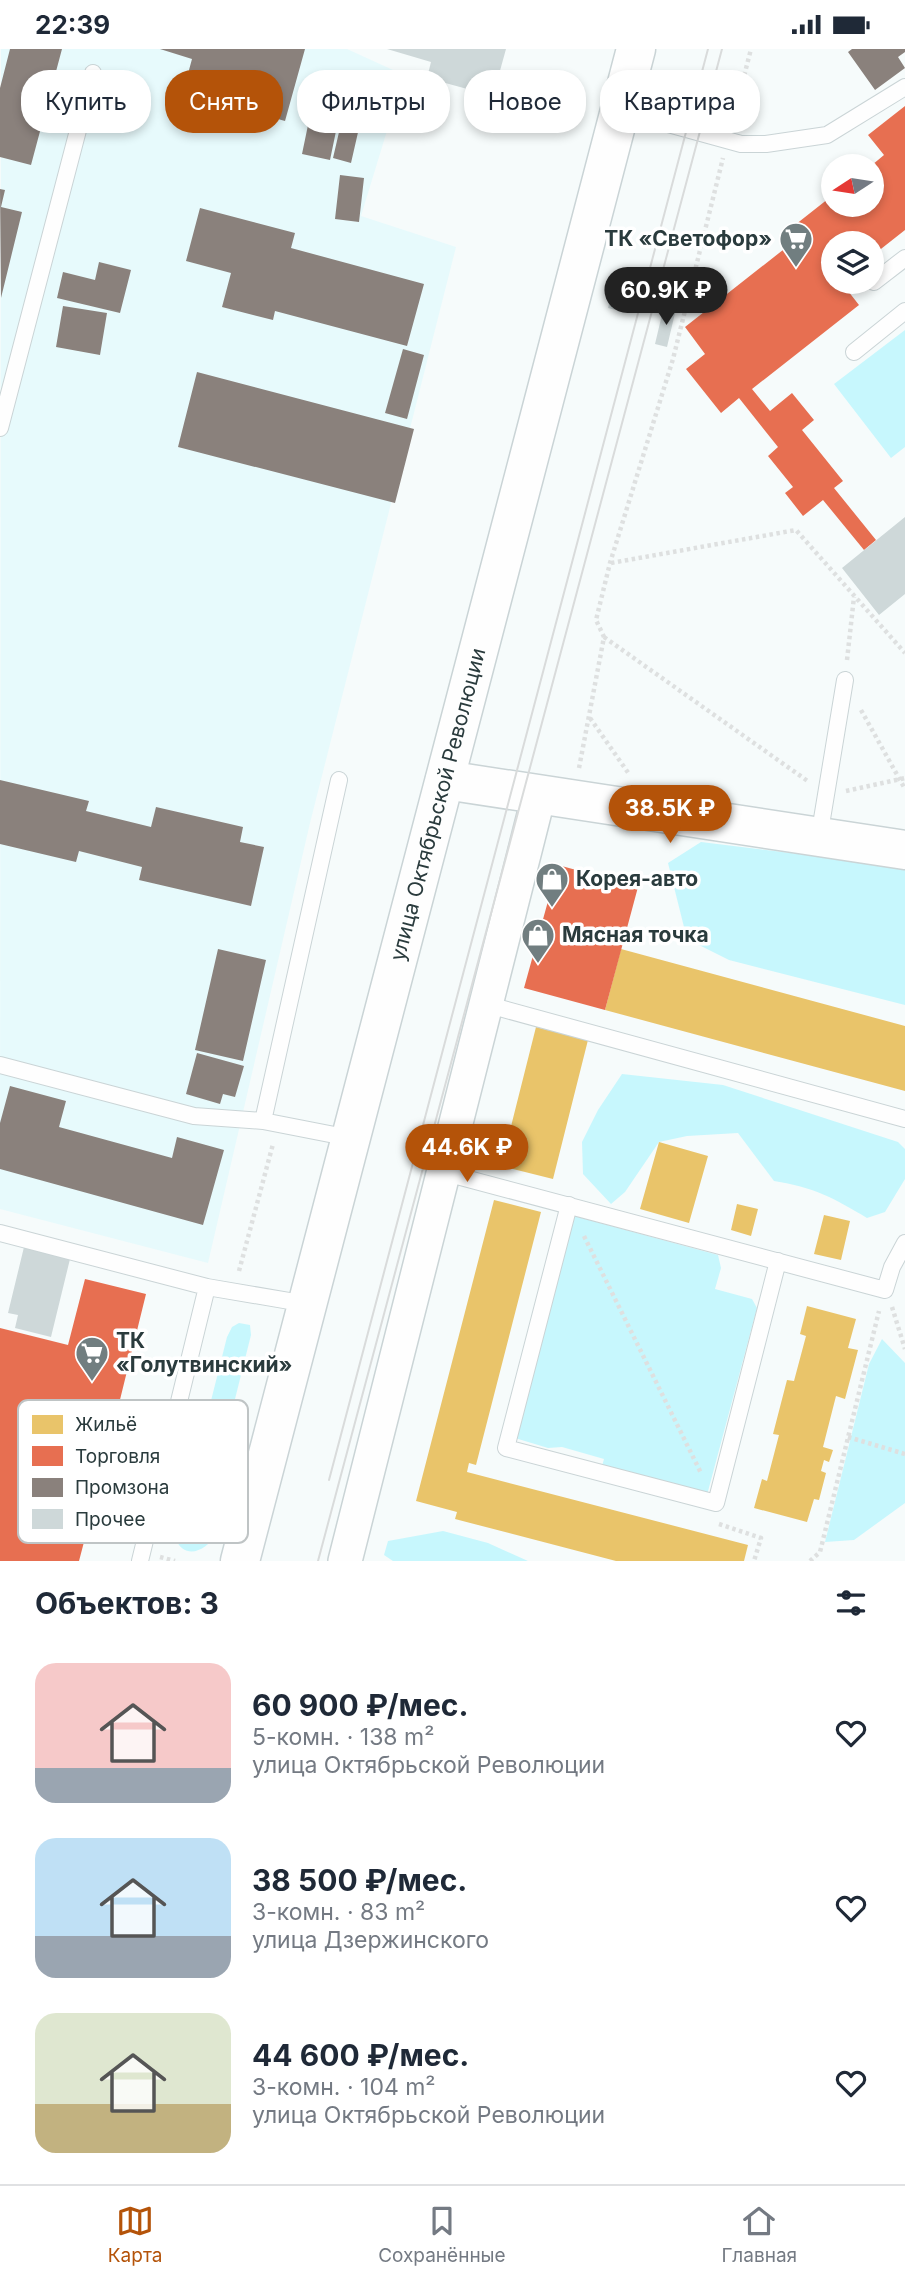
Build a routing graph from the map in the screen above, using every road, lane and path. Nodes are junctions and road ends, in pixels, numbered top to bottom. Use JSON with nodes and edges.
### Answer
{"nodes":[{"id":1,"x":636,"y":49,"type":"edge"},
{"id":2,"x":751,"y":49,"type":"edge"},
{"id":3,"x":905,"y":87,"type":"edge"},
{"id":4,"x":77,"y":133,"type":"edge"},
{"id":5,"x":700,"y":133,"type":"edge"},
{"id":6,"x":728,"y":141,"type":"junction"},
{"id":7,"x":905,"y":258,"type":"edge"},
{"id":8,"x":884,"y":274,"type":"edge"},
{"id":9,"x":905,"y":311,"type":"edge"},
{"id":10,"x":854,"y":352,"type":"dead end"},
{"id":11,"x":0,"y":428,"type":"edge"},
{"id":12,"x":610,"y":563,"type":"junction"},
{"id":13,"x":604,"y":637,"type":"junction"},
{"id":14,"x":905,"y":653,"type":"edge"},
{"id":15,"x":845,"y":680,"type":"dead end"},
{"id":16,"x":589,"y":717,"type":"junction"},
{"id":17,"x":339,"y":780,"type":"dead end"},
{"id":18,"x":445,"y":780,"type":"junction"},
{"id":19,"x":827,"y":795,"type":"junction"},
{"id":20,"x":556,"y":798,"type":"junction"},
{"id":21,"x":656,"y":812,"type":"junction"},
{"id":22,"x":819,"y":837,"type":"junction"},
{"id":23,"x":905,"y":850,"type":"edge"},
{"id":24,"x":485,"y":1004,"type":"junction"},
{"id":25,"x":0,"y":1065,"type":"edge"},
{"id":26,"x":905,"y":1119,"type":"edge"},
{"id":27,"x":271,"y":1122,"type":"junction"},
{"id":28,"x":350,"y":1138,"type":"junction"},
{"id":29,"x":442,"y":1173,"type":"junction"},
{"id":30,"x":569,"y":1205,"type":"junction"},
{"id":31,"x":0,"y":1233,"type":"edge"},
{"id":32,"x":905,"y":1243,"type":"edge"},
{"id":33,"x":778,"y":1261,"type":"junction"},
{"id":34,"x":898,"y":1268,"type":"edge"},
{"id":35,"x":207,"y":1287,"type":"junction"},
{"id":36,"x":234,"y":1292,"type":"junction"},
{"id":37,"x":307,"y":1304,"type":"junction"},
{"id":38,"x":905,"y":1349,"type":"edge"},
{"id":39,"x":179,"y":1400,"type":"edge"},
{"id":40,"x":848,"y":1437,"type":"junction"},
{"id":41,"x":905,"y":1454,"type":"edge"},
{"id":42,"x":716,"y":1503,"type":"junction"},
{"id":43,"x":248,"y":1530,"type":"edge"},
{"id":44,"x":144,"y":1543,"type":"edge"},
{"id":45,"x":245,"y":1543,"type":"edge"},
{"id":46,"x":140,"y":1561,"type":"edge"},
{"id":47,"x":240,"y":1561,"type":"edge"},
{"id":48,"x":345,"y":1561,"type":"edge"},
{"id":49,"x":754,"y":1561,"type":"edge"},
{"id":50,"x":810,"y":1561,"type":"edge"}],
"edges":[{"from":1,"to":18,"type":"main road","name":"улица Октябрьской Революции"},
{"from":2,"to":6,"type":"path"},
{"from":3,"to":6,"type":"lane"},
{"from":4,"to":11,"type":"lane"},
{"from":5,"to":6,"type":"lane"},
{"from":6,"to":12,"type":"path"},
{"from":7,"to":8,"type":"lane"},
{"from":9,"to":10,"type":"lane"},
{"from":12,"to":13,"type":"path"},
{"from":12,"to":14,"type":"path"},
{"from":13,"to":16,"type":"path"},
{"from":13,"to":19,"type":"path"},
{"from":15,"to":19,"type":"lane"},
{"from":16,"to":20,"type":"path"},
{"from":16,"to":21,"type":"path"},
{"from":17,"to":27,"type":"lane"},
{"from":18,"to":20,"type":"main road"},
{"from":18,"to":28,"type":"main road","name":"улица Октябрьской Революции"},
{"from":19,"to":22,"type":"lane"},
{"from":20,"to":21,"type":"main road"},
{"from":20,"to":24,"type":"street"},
{"from":21,"to":22,"type":"main road"},
{"from":22,"to":23,"type":"main road"},
{"from":24,"to":26,"type":"lane"},
{"from":24,"to":29,"type":"street"},
{"from":25,"to":27,"type":"lane"},
{"from":27,"to":28,"type":"lane"},
{"from":27,"to":36,"type":"path"},
{"from":28,"to":37,"type":"main road","name":"улица Октябрьской Революции"},
{"from":29,"to":30,"type":"lane"},
{"from":29,"to":48,"type":"street"},
{"from":30,"to":33,"type":"lane"},
{"from":30,"to":42,"type":"path"},
{"from":30,"to":42,"type":"lane"},
{"from":31,"to":35,"type":"lane"},
{"from":32,"to":34,"type":"lane"},
{"from":33,"to":34,"type":"lane"},
{"from":33,"to":42,"type":"lane"},
{"from":35,"to":36,"type":"lane"},
{"from":35,"to":39,"type":"lane"},
{"from":36,"to":37,"type":"lane"},
{"from":37,"to":43,"type":"main road","name":"улица Октябрьской Революции"},
{"from":38,"to":40,"type":"path"},
{"from":40,"to":41,"type":"path"},
{"from":40,"to":50,"type":"path"},
{"from":42,"to":49,"type":"path"},
{"from":44,"to":46,"type":"lane"},
{"from":45,"to":47,"type":"main road","name":"улица Октябрьской Революции"}]}
